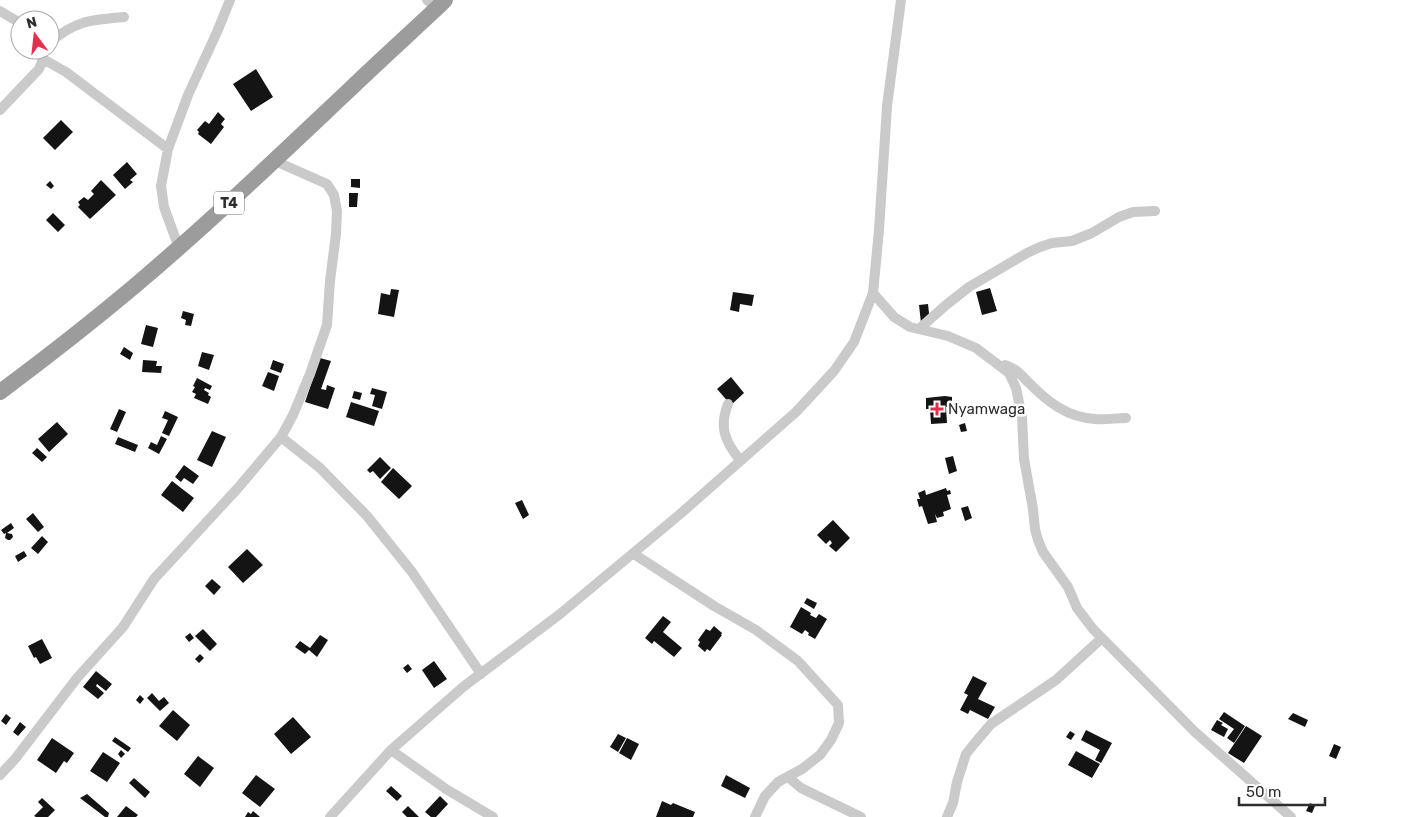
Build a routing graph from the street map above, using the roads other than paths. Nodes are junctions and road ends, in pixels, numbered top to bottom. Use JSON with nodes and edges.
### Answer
{"nodes":[{"id":1,"x":230,"y":0,"type":"edge"},
{"id":2,"x":901,"y":0,"type":"edge"},
{"id":3,"x":436,"y":3,"type":"edge"},
{"id":4,"x":124,"y":17,"type":"dead end"},
{"id":5,"x":60,"y":34,"type":"edge"},
{"id":6,"x":41,"y":60,"type":"edge"},
{"id":7,"x":51,"y":60,"type":"edge"},
{"id":8,"x":0,"y":110,"type":"edge"},
{"id":9,"x":168,"y":149,"type":"junction"},
{"id":10,"x":276,"y":161,"type":"junction"},
{"id":11,"x":1155,"y":211,"type":"dead end"},
{"id":12,"x":179,"y":248,"type":"junction"},
{"id":13,"x":873,"y":293,"type":"junction"},
{"id":14,"x":919,"y":329,"type":"junction"},
{"id":15,"x":997,"y":363,"type":"junction"},
{"id":16,"x":0,"y":392,"type":"edge"},
{"id":17,"x":728,"y":404,"type":"dead end"},
{"id":18,"x":1126,"y":418,"type":"dead end"},
{"id":19,"x":280,"y":437,"type":"junction"},
{"id":20,"x":740,"y":460,"type":"junction"},
{"id":21,"x":634,"y":554,"type":"junction"},
{"id":22,"x":1102,"y":638,"type":"junction"},
{"id":23,"x":481,"y":674,"type":"junction"},
{"id":24,"x":391,"y":750,"type":"junction"},
{"id":25,"x":0,"y":775,"type":"edge"},
{"id":26,"x":788,"y":777,"type":"junction"},
{"id":27,"x":330,"y":817,"type":"edge"},
{"id":28,"x":493,"y":817,"type":"edge"},
{"id":29,"x":755,"y":817,"type":"edge"},
{"id":30,"x":861,"y":817,"type":"edge"},
{"id":31,"x":947,"y":817,"type":"edge"},
{"id":32,"x":1291,"y":817,"type":"edge"}],
"edges":[{"from":1,"to":9,"type":"street"},
{"from":2,"to":13,"type":"street"},
{"from":3,"to":10,"type":"highway","number":"T4"},
{"from":4,"to":5,"type":"street"},
{"from":6,"to":8,"type":"street"},
{"from":7,"to":9,"type":"street"},
{"from":9,"to":12,"type":"street"},
{"from":10,"to":12,"type":"highway","number":"T4"},
{"from":10,"to":19,"type":"street"},
{"from":11,"to":14,"type":"street"},
{"from":12,"to":16,"type":"highway","number":"T4"},
{"from":13,"to":14,"type":"street"},
{"from":13,"to":20,"type":"street"},
{"from":14,"to":15,"type":"street"},
{"from":15,"to":18,"type":"street"},
{"from":15,"to":22,"type":"street"},
{"from":17,"to":20,"type":"street"},
{"from":19,"to":23,"type":"street"},
{"from":19,"to":25,"type":"street"},
{"from":20,"to":21,"type":"street"},
{"from":21,"to":23,"type":"street"},
{"from":21,"to":26,"type":"street"},
{"from":22,"to":31,"type":"street"},
{"from":22,"to":32,"type":"street"},
{"from":23,"to":24,"type":"street"},
{"from":24,"to":27,"type":"street"},
{"from":24,"to":28,"type":"street"},
{"from":26,"to":29,"type":"street"},
{"from":26,"to":30,"type":"street"}]}
